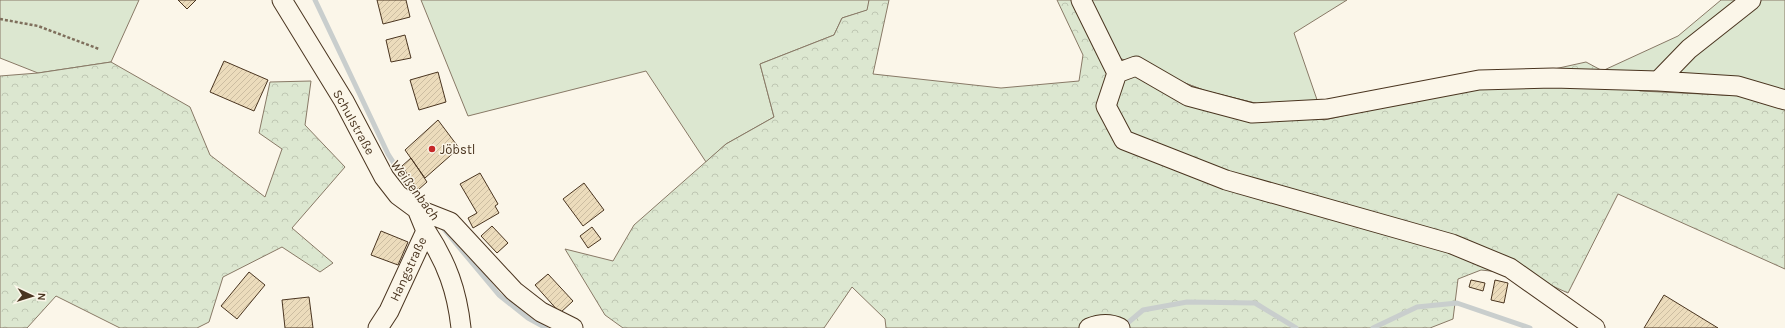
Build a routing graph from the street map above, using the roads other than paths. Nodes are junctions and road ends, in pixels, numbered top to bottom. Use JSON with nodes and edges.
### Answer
{"nodes":[{"id":1,"x":282,"y":0,"type":"edge"},
{"id":2,"x":1081,"y":0,"type":"edge"},
{"id":3,"x":1751,"y":0,"type":"edge"},
{"id":4,"x":1117,"y":73,"type":"junction"},
{"id":5,"x":1658,"y":80,"type":"junction"},
{"id":6,"x":1785,"y":100,"type":"edge"},
{"id":7,"x":427,"y":213,"type":"junction"},
{"id":8,"x":426,"y":232,"type":"junction"},
{"id":9,"x":1117,"y":327,"type":"edge"},
{"id":10,"x":378,"y":328,"type":"edge"},
{"id":11,"x":460,"y":328,"type":"edge"},
{"id":12,"x":573,"y":328,"type":"edge"},
{"id":13,"x":1089,"y":328,"type":"edge"},
{"id":14,"x":1595,"y":328,"type":"edge"}],
"edges":[{"from":1,"to":7,"type":"street","name":"Schulstraße"},
{"from":2,"to":4,"type":"street"},
{"from":3,"to":5,"type":"street"},
{"from":4,"to":5,"type":"street"},
{"from":4,"to":14,"type":"street"},
{"from":5,"to":6,"type":"street"},
{"from":7,"to":8,"type":"street","name":"Hangstraße"},
{"from":7,"to":12,"type":"street","name":"Schulstraße"},
{"from":8,"to":10,"type":"street","name":"Hangstraße"},
{"from":8,"to":11,"type":"street"},
{"from":9,"to":13,"type":"street"}]}
